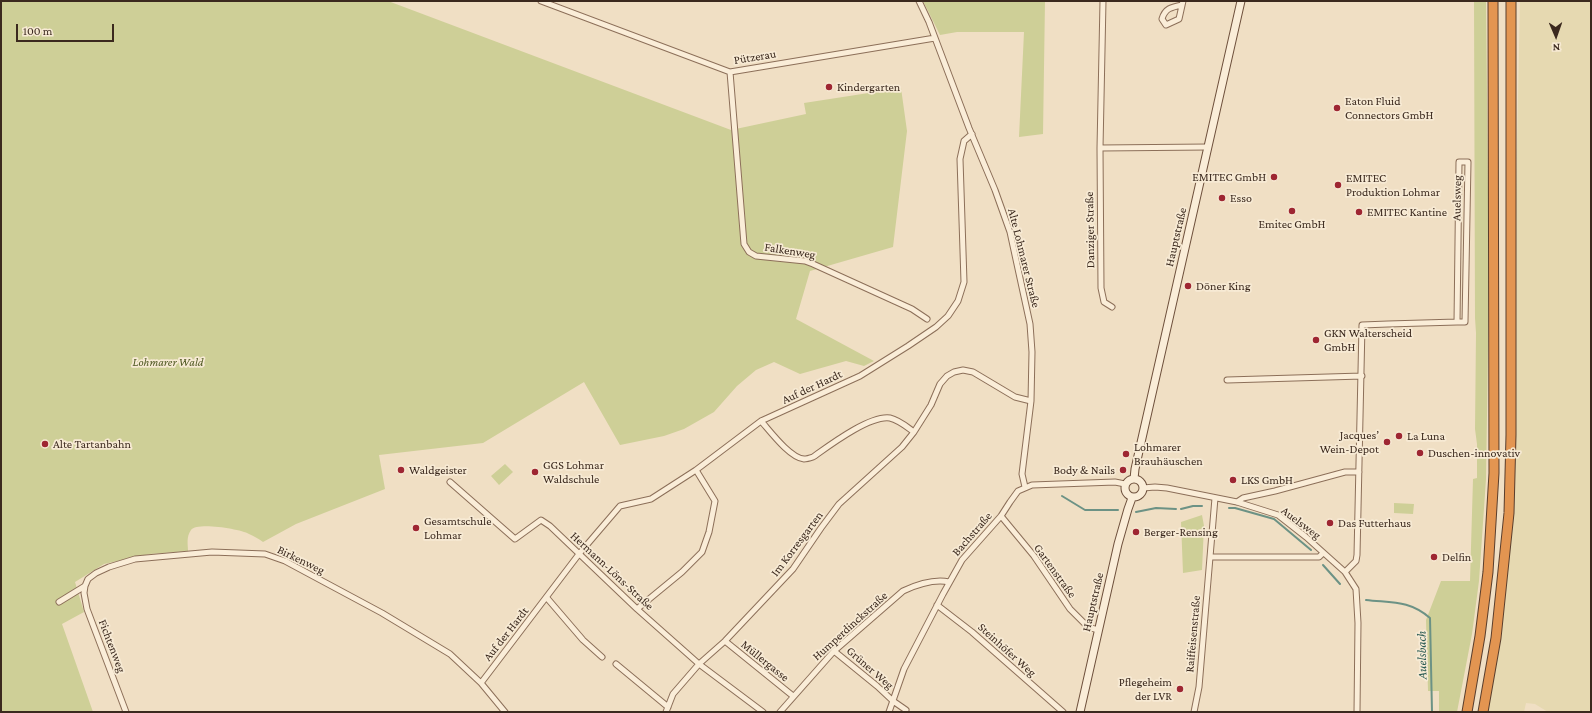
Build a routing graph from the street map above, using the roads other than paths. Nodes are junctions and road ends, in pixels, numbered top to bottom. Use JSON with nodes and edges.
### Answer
{"nodes":[{"id":1,"x":541,"y":1,"type":"edge"},
{"id":2,"x":919,"y":1,"type":"edge"},
{"id":3,"x":1103,"y":1,"type":"edge"},
{"id":4,"x":1241,"y":1,"type":"edge"},
{"id":5,"x":1493,"y":1,"type":"edge"},
{"id":6,"x":1511,"y":1,"type":"edge"},
{"id":7,"x":935,"y":38,"type":"junction"},
{"id":8,"x":730,"y":72,"type":"junction"},
{"id":9,"x":972,"y":134,"type":"junction"},
{"id":10,"x":1208,"y":147,"type":"junction"},
{"id":11,"x":1100,"y":148,"type":"junction"},
{"id":12,"x":1112,"y":307,"type":"dead end"},
{"id":13,"x":926,"y":319,"type":"dead end"},
{"id":14,"x":1457,"y":322,"type":"junction"},
{"id":15,"x":1362,"y":376,"type":"junction"},
{"id":16,"x":1227,"y":380,"type":"dead end"},
{"id":17,"x":1032,"y":401,"type":"junction"},
{"id":18,"x":761,"y":421,"type":"junction"},
{"id":19,"x":914,"y":432,"type":"junction"},
{"id":20,"x":696,"y":470,"type":"junction"},
{"id":21,"x":1358,"y":472,"type":"junction"},
{"id":22,"x":1134,"y":479,"type":"junction"},
{"id":23,"x":450,"y":482,"type":"dead end"},
{"id":24,"x":1125,"y":484,"type":"junction"},
{"id":25,"x":1025,"y":487,"type":"junction"},
{"id":26,"x":1143,"y":488,"type":"junction"},
{"id":27,"x":1132,"y":498,"type":"junction"},
{"id":28,"x":1215,"y":498,"type":"junction"},
{"id":29,"x":1237,"y":502,"type":"junction"},
{"id":30,"x":1001,"y":516,"type":"junction"},
{"id":31,"x":1323,"y":553,"type":"junction"},
{"id":32,"x":579,"y":554,"type":"junction"},
{"id":33,"x":1210,"y":557,"type":"junction"},
{"id":34,"x":1345,"y":572,"type":"junction"},
{"id":35,"x":949,"y":582,"type":"junction"},
{"id":36,"x":85,"y":586,"type":"junction"},
{"id":37,"x":546,"y":598,"type":"junction"},
{"id":38,"x":59,"y":602,"type":"dead end"},
{"id":39,"x":937,"y":605,"type":"junction"},
{"id":40,"x":637,"y":609,"type":"junction"},
{"id":41,"x":1098,"y":630,"type":"junction"},
{"id":42,"x":725,"y":641,"type":"junction"},
{"id":43,"x":834,"y":651,"type":"junction"},
{"id":44,"x":602,"y":657,"type":"dead end"},
{"id":45,"x":616,"y":664,"type":"dead end"},
{"id":46,"x":699,"y":664,"type":"junction"},
{"id":47,"x":481,"y":683,"type":"junction"},
{"id":48,"x":793,"y":696,"type":"junction"},
{"id":49,"x":893,"y":701,"type":"junction"},
{"id":50,"x":667,"y":710,"type":"edge"},
{"id":51,"x":906,"y":710,"type":"dead end"},
{"id":52,"x":126,"y":712,"type":"edge"},
{"id":53,"x":505,"y":712,"type":"edge"},
{"id":54,"x":763,"y":712,"type":"edge"},
{"id":55,"x":780,"y":712,"type":"edge"},
{"id":56,"x":889,"y":712,"type":"edge"},
{"id":57,"x":1063,"y":712,"type":"edge"},
{"id":58,"x":1080,"y":712,"type":"edge"},
{"id":59,"x":1194,"y":712,"type":"edge"},
{"id":60,"x":1357,"y":712,"type":"edge"},
{"id":61,"x":1467,"y":712,"type":"edge"},
{"id":62,"x":1483,"y":712,"type":"edge"}],
"edges":[{"from":1,"to":8,"type":"street","name":"Pützerau"},
{"from":2,"to":7,"type":"street","name":"Alte Lohmarer Straße"},
{"from":3,"to":11,"type":"street","name":"Danziger Straße"},
{"from":4,"to":10,"type":"main road","name":"Hauptstraße"},
{"from":5,"to":61,"type":"highway"},
{"from":6,"to":62,"type":"highway"},
{"from":7,"to":8,"type":"street","name":"Pützerau"},
{"from":7,"to":9,"type":"street","name":"Alte Lohmarer Straße"},
{"from":8,"to":13,"type":"street","name":"Falkenweg"},
{"from":9,"to":17,"type":"street","name":"Alte Lohmarer Straße"},
{"from":9,"to":18,"type":"street","name":"Auf der Hardt"},
{"from":10,"to":11,"type":"street"},
{"from":10,"to":22,"type":"main road","name":"Hauptstraße"},
{"from":11,"to":12,"type":"street","name":"Danziger Straße"},
{"from":14,"to":14,"type":"street","name":"Auelsweg"},
{"from":14,"to":15,"type":"street"},
{"from":15,"to":16,"type":"street"},
{"from":15,"to":21,"type":"street"},
{"from":17,"to":19,"type":"street","name":"Im Korresgarten"},
{"from":17,"to":25,"type":"street","name":"Alte Lohmarer Straße"},
{"from":18,"to":19,"type":"street"},
{"from":18,"to":20,"type":"street","name":"Auf der Hardt"},
{"from":19,"to":42,"type":"street","name":"Im Korresgarten"},
{"from":20,"to":32,"type":"street","name":"Auf der Hardt"},
{"from":20,"to":40,"type":"street"},
{"from":21,"to":29,"type":"street","name":"Auelsweg"},
{"from":21,"to":34,"type":"street"},
{"from":22,"to":24,"type":"main road"},
{"from":22,"to":26,"type":"main road"},
{"from":23,"to":32,"type":"street","name":"Hermann-Löns-Straße"},
{"from":24,"to":25,"type":"street"},
{"from":24,"to":27,"type":"main road"},
{"from":25,"to":30,"type":"street","name":"Bachstraße"},
{"from":26,"to":27,"type":"main road"},
{"from":26,"to":28,"type":"street","name":"Auelsweg"},
{"from":27,"to":41,"type":"main road","name":"Hauptstraße"},
{"from":28,"to":29,"type":"street","name":"Auelsweg"},
{"from":28,"to":33,"type":"street","name":"Raiffeisenstraße"},
{"from":29,"to":31,"type":"street","name":"Auelsweg"},
{"from":30,"to":35,"type":"street","name":"Bachstraße"},
{"from":30,"to":41,"type":"street","name":"Gartenstraße"},
{"from":31,"to":33,"type":"street"},
{"from":31,"to":34,"type":"street","name":"Auelsweg"},
{"from":32,"to":37,"type":"street","name":"Auf der Hardt"},
{"from":32,"to":40,"type":"street","name":"Hermann-Löns-Straße"},
{"from":33,"to":59,"type":"street","name":"Raiffeisenstraße"},
{"from":34,"to":60,"type":"street","name":"Auelsweg"},
{"from":35,"to":39,"type":"street","name":"Bachstraße"},
{"from":35,"to":43,"type":"street","name":"Humperdinckstraße"},
{"from":36,"to":38,"type":"street","name":"Birkenweg"},
{"from":36,"to":47,"type":"street","name":"Birkenweg"},
{"from":36,"to":52,"type":"street","name":"Fichtenweg"},
{"from":37,"to":44,"type":"street"},
{"from":37,"to":47,"type":"street","name":"Auf der Hardt"},
{"from":39,"to":49,"type":"street","name":"Bachstraße"},
{"from":39,"to":57,"type":"street","name":"Steinhöfer Weg"},
{"from":40,"to":46,"type":"street","name":"Hermann-Löns-Straße"},
{"from":41,"to":58,"type":"main road","name":"Hauptstraße"},
{"from":42,"to":46,"type":"street","name":"Im Korresgarten"},
{"from":42,"to":48,"type":"street","name":"Müllergasse"},
{"from":43,"to":48,"type":"street","name":"Humperdinckstraße"},
{"from":43,"to":49,"type":"street","name":"Grüner Weg"},
{"from":45,"to":50,"type":"street","name":"Im Korresgarten"},
{"from":46,"to":50,"type":"street","name":"Im Korresgarten"},
{"from":46,"to":54,"type":"street","name":"Hermann-Löns-Straße"},
{"from":47,"to":53,"type":"street","name":"Birkenweg"},
{"from":48,"to":55,"type":"street","name":"Humperdinckstraße"},
{"from":49,"to":51,"type":"street","name":"Grüner Weg"},
{"from":49,"to":56,"type":"street","name":"Bachstraße"}]}
